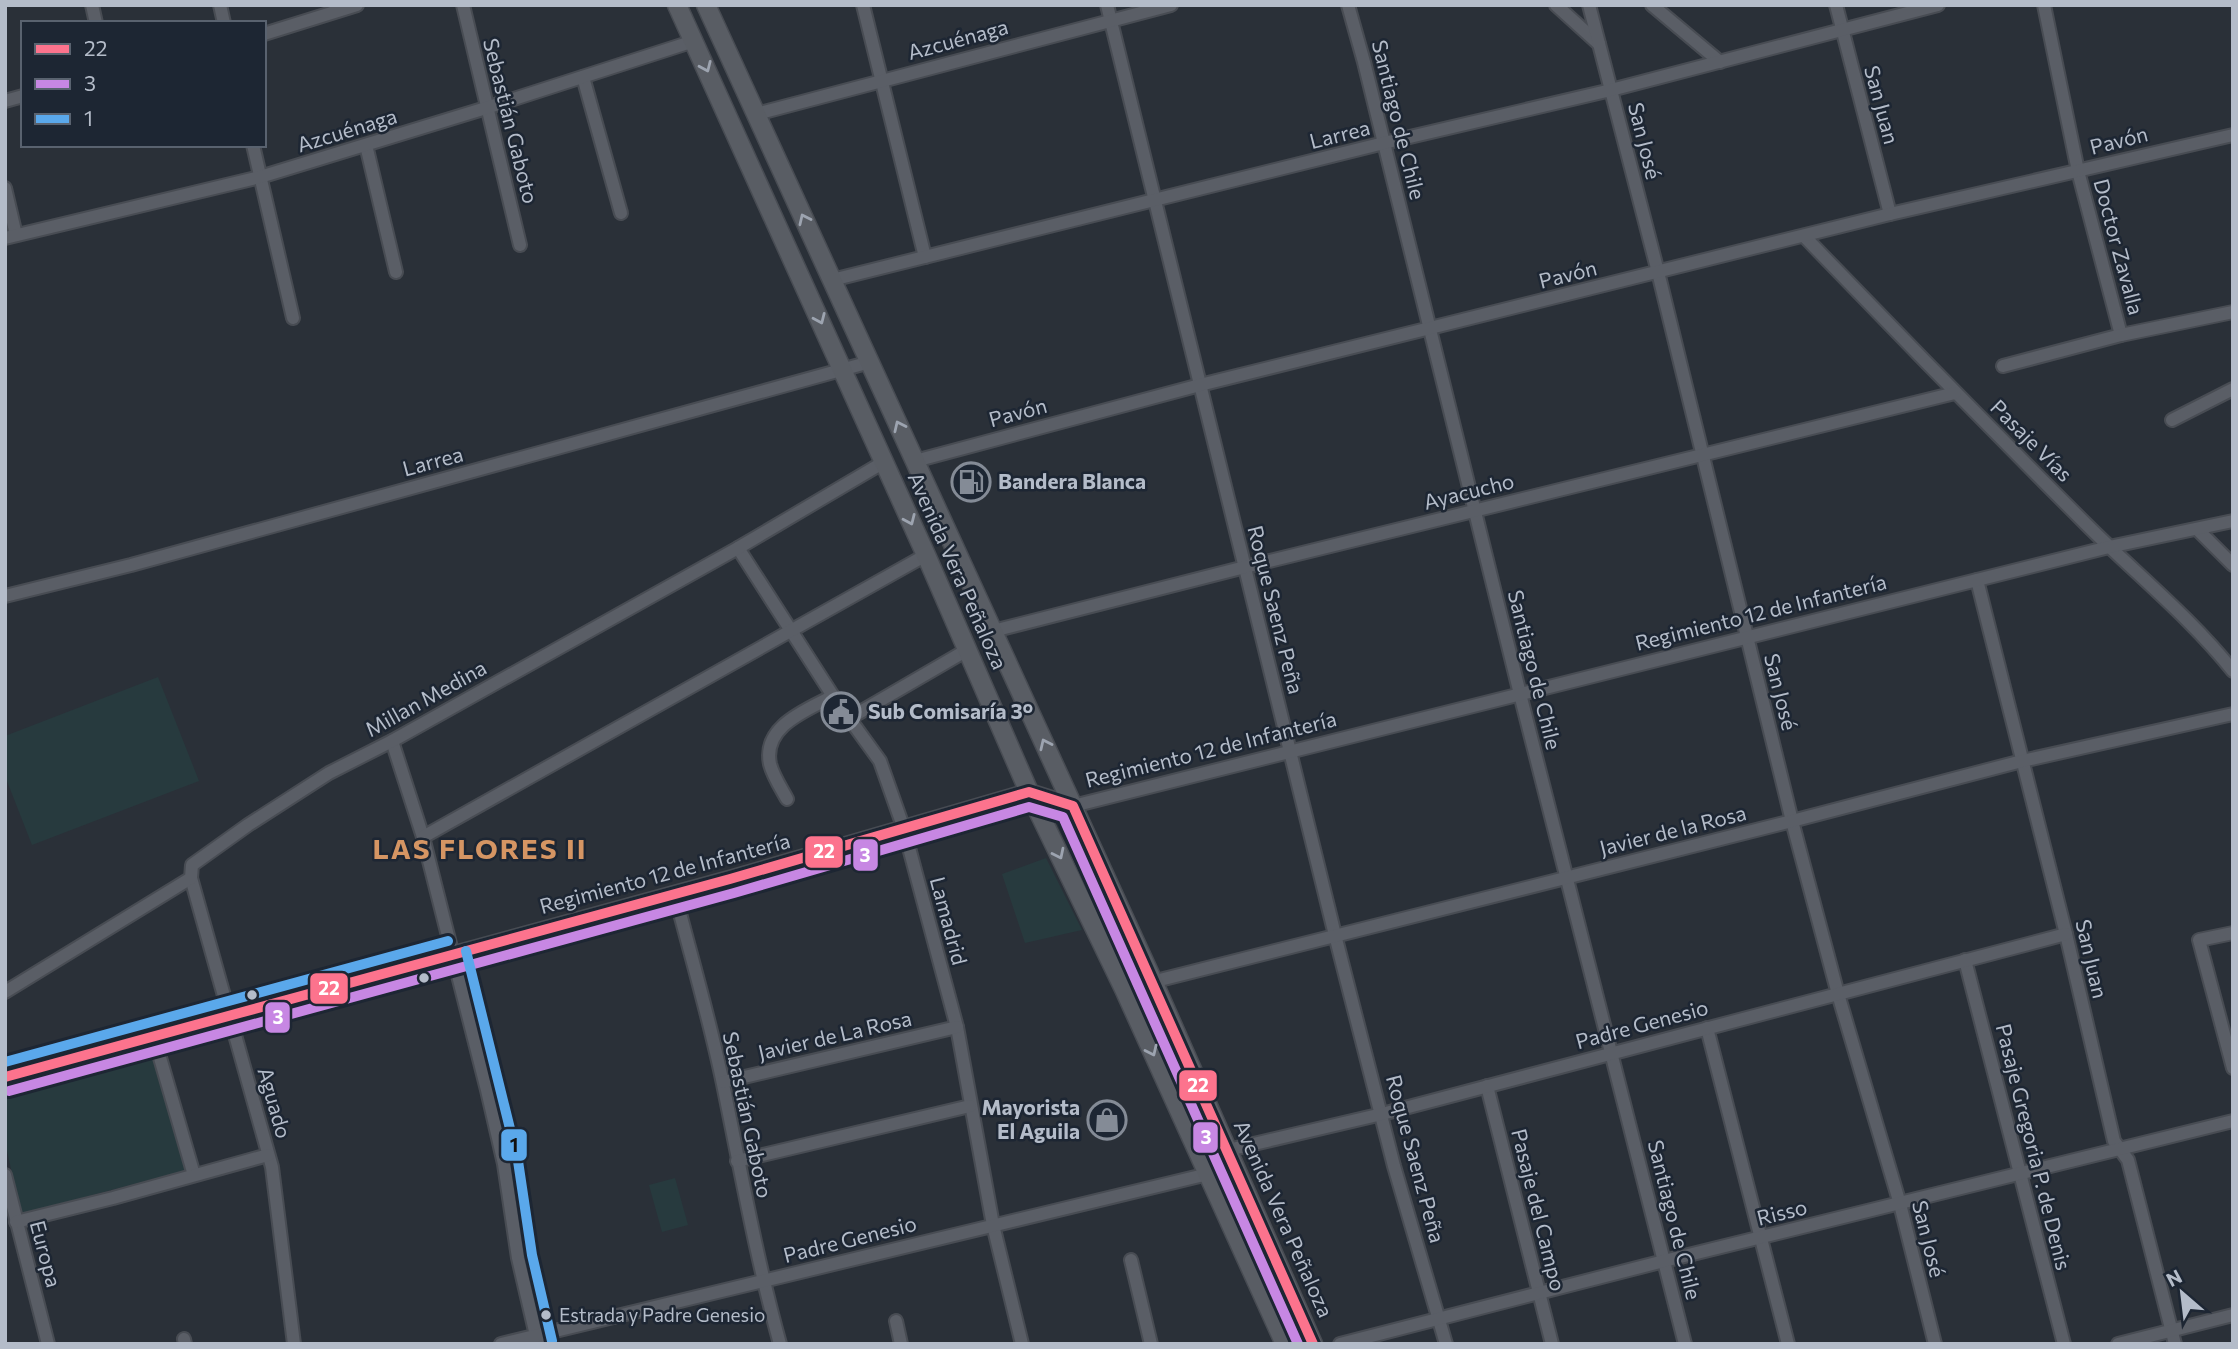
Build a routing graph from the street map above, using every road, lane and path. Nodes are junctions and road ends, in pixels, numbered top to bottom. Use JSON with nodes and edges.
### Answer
{"nodes":[{"id":1,"x":463,"y":5,"type":"edge"},
{"id":2,"x":677,"y":5,"type":"edge"},
{"id":3,"x":706,"y":5,"type":"edge"},
{"id":4,"x":863,"y":5,"type":"edge"},
{"id":5,"x":1107,"y":5,"type":"edge"},
{"id":6,"x":1171,"y":5,"type":"edge"},
{"id":7,"x":1348,"y":5,"type":"edge"},
{"id":8,"x":1556,"y":5,"type":"edge"},
{"id":9,"x":1589,"y":5,"type":"edge"},
{"id":10,"x":1652,"y":5,"type":"edge"},
{"id":11,"x":1836,"y":5,"type":"edge"},
{"id":12,"x":1938,"y":5,"type":"edge"},
{"id":13,"x":2044,"y":5,"type":"edge"},
{"id":14,"x":348,"y":7,"type":"edge"},
{"id":15,"x":1110,"y":20,"type":"junction"},
{"id":16,"x":1841,"y":30,"type":"junction"},
{"id":17,"x":266,"y":33,"type":"edge"},
{"id":18,"x":694,"y":41,"type":"junction"},
{"id":19,"x":1599,"y":45,"type":"junction"},
{"id":20,"x":1720,"y":62,"type":"junction"},
{"id":21,"x":583,"y":77,"type":"junction"},
{"id":22,"x":882,"y":81,"type":"junction"},
{"id":23,"x":1611,"y":90,"type":"junction"},
{"id":24,"x":486,"y":108,"type":"junction"},
{"id":25,"x":756,"y":114,"type":"junction"},
{"id":26,"x":2233,"y":135,"type":"edge"},
{"id":27,"x":1384,"y":143,"type":"junction"},
{"id":28,"x":366,"y":145,"type":"junction"},
{"id":29,"x":253,"y":147,"type":"edge"},
{"id":30,"x":2078,"y":171,"type":"junction"},
{"id":31,"x":260,"y":177,"type":"junction"},
{"id":32,"x":5,"y":188,"type":"edge"},
{"id":33,"x":1154,"y":201,"type":"junction"},
{"id":34,"x":621,"y":213,"type":"dead end"},
{"id":35,"x":1890,"y":214,"type":"junction"},
{"id":36,"x":11,"y":236,"type":"edge"},
{"id":37,"x":1804,"y":236,"type":"junction"},
{"id":38,"x":520,"y":245,"type":"dead end"},
{"id":39,"x":925,"y":257,"type":"junction"},
{"id":40,"x":396,"y":272,"type":"dead end"},
{"id":41,"x":1658,"y":272,"type":"junction"},
{"id":42,"x":832,"y":280,"type":"junction"},
{"id":43,"x":2233,"y":312,"type":"edge"},
{"id":44,"x":293,"y":318,"type":"dead end"},
{"id":45,"x":1430,"y":329,"type":"junction"},
{"id":46,"x":2121,"y":335,"type":"junction"},
{"id":47,"x":870,"y":362,"type":"junction"},
{"id":48,"x":2003,"y":366,"type":"dead end"},
{"id":49,"x":842,"y":368,"type":"junction"},
{"id":50,"x":1200,"y":386,"type":"junction"},
{"id":51,"x":2233,"y":389,"type":"edge"},
{"id":52,"x":1955,"y":393,"type":"junction"},
{"id":53,"x":2172,"y":420,"type":"dead end"},
{"id":54,"x":1701,"y":454,"type":"junction"},
{"id":55,"x":915,"y":461,"type":"junction"},
{"id":56,"x":884,"y":462,"type":"junction"},
{"id":57,"x":1475,"y":511,"type":"junction"},
{"id":58,"x":2233,"y":521,"type":"edge"},
{"id":59,"x":2197,"y":529,"type":"junction"},
{"id":60,"x":2109,"y":547,"type":"junction"},
{"id":61,"x":738,"y":548,"type":"junction"},
{"id":62,"x":926,"y":555,"type":"junction"},
{"id":63,"x":2233,"y":565,"type":"edge"},
{"id":64,"x":1245,"y":567,"type":"junction"},
{"id":65,"x":1976,"y":580,"type":"junction"},
{"id":66,"x":5,"y":596,"type":"edge"},
{"id":67,"x":792,"y":631,"type":"junction"},
{"id":68,"x":993,"y":631,"type":"junction"},
{"id":69,"x":1747,"y":638,"type":"junction"},
{"id":70,"x":967,"y":650,"type":"junction"},
{"id":71,"x":2233,"y":671,"type":"edge"},
{"id":72,"x":1520,"y":694,"type":"junction"},
{"id":73,"x":833,"y":695,"type":"junction"},
{"id":74,"x":2233,"y":714,"type":"edge"},
{"id":75,"x":850,"y":718,"type":"junction"},
{"id":76,"x":392,"y":741,"type":"junction"},
{"id":77,"x":1290,"y":752,"type":"junction"},
{"id":78,"x":2022,"y":761,"type":"junction"},
{"id":79,"x":1030,"y":792,"type":"junction"},
{"id":80,"x":787,"y":799,"type":"dead end"},
{"id":81,"x":1073,"y":806,"type":"junction"},
{"id":82,"x":1792,"y":821,"type":"junction"},
{"id":83,"x":904,"y":829,"type":"junction"},
{"id":84,"x":423,"y":837,"type":"junction"},
{"id":85,"x":1566,"y":877,"type":"junction"},
{"id":86,"x":191,"y":878,"type":"junction"},
{"id":87,"x":675,"y":894,"type":"junction"},
{"id":88,"x":2066,"y":933,"type":"junction"},
{"id":89,"x":2233,"y":933,"type":"edge"},
{"id":90,"x":1335,"y":935,"type":"junction"},
{"id":91,"x":452,"y":954,"type":"junction"},
{"id":92,"x":1965,"y":960,"type":"junction"},
{"id":93,"x":1153,"y":981,"type":"junction"},
{"id":94,"x":1124,"y":989,"type":"junction"},
{"id":95,"x":5,"y":992,"type":"edge"},
{"id":96,"x":1838,"y":994,"type":"junction"},
{"id":97,"x":229,"y":1016,"type":"junction"},
{"id":98,"x":957,"y":1027,"type":"junction"},
{"id":99,"x":1707,"y":1028,"type":"junction"},
{"id":100,"x":155,"y":1037,"type":"junction"},
{"id":101,"x":1611,"y":1053,"type":"junction"},
{"id":102,"x":2233,"y":1068,"type":"edge"},
{"id":103,"x":5,"y":1077,"type":"edge"},
{"id":104,"x":723,"y":1082,"type":"junction"},
{"id":105,"x":1487,"y":1086,"type":"junction"},
{"id":106,"x":970,"y":1106,"type":"junction"},
{"id":107,"x":1382,"y":1114,"type":"junction"},
{"id":108,"x":2233,"y":1121,"type":"edge"},
{"id":109,"x":1228,"y":1150,"type":"junction"},
{"id":110,"x":2120,"y":1150,"type":"junction"},
{"id":111,"x":268,"y":1155,"type":"junction"},
{"id":112,"x":737,"y":1161,"type":"junction"},
{"id":113,"x":5,"y":1174,"type":"edge"},
{"id":114,"x":1208,"y":1174,"type":"junction"},
{"id":115,"x":2021,"y":1174,"type":"junction"},
{"id":116,"x":194,"y":1175,"type":"junction"},
{"id":117,"x":1900,"y":1204,"type":"junction"},
{"id":118,"x":8,"y":1206,"type":"edge"},
{"id":119,"x":16,"y":1222,"type":"junction"},
{"id":120,"x":993,"y":1225,"type":"junction"},
{"id":121,"x":1762,"y":1237,"type":"junction"},
{"id":122,"x":1131,"y":1260,"type":"dead end"},
{"id":123,"x":1664,"y":1261,"type":"junction"},
{"id":124,"x":762,"y":1281,"type":"junction"},
{"id":125,"x":1540,"y":1293,"type":"junction"},
{"id":126,"x":2233,"y":1315,"type":"edge"},
{"id":127,"x":1440,"y":1318,"type":"junction"},
{"id":128,"x":896,"y":1321,"type":"dead end"},
{"id":129,"x":2171,"y":1330,"type":"junction"},
{"id":130,"x":537,"y":1339,"type":"edge"},
{"id":131,"x":48,"y":1344,"type":"edge"},
{"id":132,"x":294,"y":1344,"type":"edge"},
{"id":133,"x":500,"y":1344,"type":"edge"},
{"id":134,"x":779,"y":1344,"type":"edge"},
{"id":135,"x":901,"y":1344,"type":"edge"},
{"id":136,"x":1022,"y":1344,"type":"edge"},
{"id":137,"x":1151,"y":1344,"type":"edge"},
{"id":138,"x":1285,"y":1344,"type":"edge"},
{"id":139,"x":1313,"y":1344,"type":"edge"},
{"id":140,"x":1340,"y":1344,"type":"edge"},
{"id":141,"x":1446,"y":1344,"type":"edge"},
{"id":142,"x":1552,"y":1344,"type":"edge"},
{"id":143,"x":1685,"y":1344,"type":"edge"},
{"id":144,"x":1788,"y":1344,"type":"edge"},
{"id":145,"x":1935,"y":1344,"type":"edge"},
{"id":146,"x":2064,"y":1344,"type":"edge"},
{"id":147,"x":2119,"y":1344,"type":"edge"},
{"id":148,"x":2175,"y":1344,"type":"edge"}],
"edges":[{"from":1,"to":24,"type":"street","name":"Sebastián Gaboto"},
{"from":2,"to":18,"type":"main road","name":"Avenida Vera Peñaloza"},
{"from":3,"to":25,"type":"main road","name":"Avenida Vera Peñaloza"},
{"from":4,"to":22,"type":"street"},
{"from":5,"to":15,"type":"street","name":"Roque Saenz Peña"},
{"from":6,"to":15,"type":"street","name":"Azcuénaga"},
{"from":7,"to":27,"type":"street","name":"Santiago de Chile"},
{"from":8,"to":19,"type":"street"},
{"from":9,"to":19,"type":"street","name":"San José"},
{"from":10,"to":20,"type":"street"},
{"from":11,"to":16,"type":"street","name":"San Juan"},
{"from":12,"to":16,"type":"street","name":"Larrea"},
{"from":13,"to":30,"type":"street","name":"Doctor Zavalla"},
{"from":14,"to":17,"type":"street"},
{"from":15,"to":22,"type":"street","name":"Azcuénaga"},
{"from":15,"to":33,"type":"street","name":"Roque Saenz Peña"},
{"from":16,"to":20,"type":"street","name":"Larrea"},
{"from":16,"to":35,"type":"street","name":"San Juan"},
{"from":18,"to":21,"type":"street","name":"Azcuénaga"},
{"from":18,"to":49,"type":"main road","name":"Avenida Vera Peñaloza","one_way":true},
{"from":19,"to":23,"type":"street","name":"San José"},
{"from":20,"to":23,"type":"street","name":"Larrea"},
{"from":21,"to":24,"type":"street","name":"Azcuénaga"},
{"from":21,"to":34,"type":"street"},
{"from":22,"to":25,"type":"street","name":"Azcuénaga"},
{"from":22,"to":39,"type":"street"},
{"from":23,"to":27,"type":"street","name":"Larrea"},
{"from":23,"to":41,"type":"street","name":"San José"},
{"from":24,"to":28,"type":"street","name":"Azcuénaga"},
{"from":24,"to":38,"type":"street","name":"Sebastián Gaboto"},
{"from":42,"to":25,"type":"main road","name":"Avenida Vera Peñaloza","one_way":true},
{"from":26,"to":30,"type":"street","name":"Pavón"},
{"from":27,"to":33,"type":"street","name":"Larrea"},
{"from":27,"to":45,"type":"street","name":"Santiago de Chile"},
{"from":28,"to":31,"type":"street","name":"Azcuénaga"},
{"from":28,"to":40,"type":"street"},
{"from":29,"to":31,"type":"street"},
{"from":30,"to":35,"type":"street","name":"Pavón"},
{"from":30,"to":46,"type":"street","name":"Doctor Zavalla"},
{"from":31,"to":36,"type":"street","name":"Azcuénaga"},
{"from":31,"to":44,"type":"street"},
{"from":32,"to":36,"type":"street"},
{"from":33,"to":39,"type":"street","name":"Larrea"},
{"from":33,"to":50,"type":"street","name":"Roque Saenz Peña"},
{"from":35,"to":37,"type":"street","name":"Pavón"},
{"from":37,"to":41,"type":"street","name":"Pavón"},
{"from":37,"to":52,"type":"street","name":"Pasaje Vías"},
{"from":39,"to":42,"type":"street","name":"Larrea"},
{"from":41,"to":45,"type":"street","name":"Pavón"},
{"from":41,"to":54,"type":"street","name":"San José"},
{"from":42,"to":47,"type":"main road","name":"Avenida Vera Peñaloza"},
{"from":43,"to":46,"type":"street"},
{"from":45,"to":50,"type":"street","name":"Pavón"},
{"from":45,"to":57,"type":"street","name":"Santiago de Chile"},
{"from":46,"to":48,"type":"street"},
{"from":47,"to":49,"type":"street","name":"Larrea"},
{"from":55,"to":47,"type":"main road","name":"Avenida Vera Peñaloza","one_way":true},
{"from":49,"to":56,"type":"main road","name":"Avenida Vera Peñaloza"},
{"from":49,"to":66,"type":"street","name":"Larrea"},
{"from":50,"to":55,"type":"street","name":"Pavón"},
{"from":50,"to":64,"type":"street","name":"Roque Saenz Peña"},
{"from":51,"to":53,"type":"street"},
{"from":52,"to":54,"type":"street","name":"Ayacucho"},
{"from":52,"to":60,"type":"street","name":"Pasaje Vías"},
{"from":54,"to":57,"type":"street","name":"Ayacucho"},
{"from":54,"to":69,"type":"street","name":"San José"},
{"from":55,"to":68,"type":"main road","name":"Avenida Vera Peñaloza"},
{"from":56,"to":61,"type":"street","name":"Millan Medina"},
{"from":56,"to":62,"type":"main road","name":"Avenida Vera Peñaloza","one_way":true},
{"from":57,"to":64,"type":"street","name":"Ayacucho"},
{"from":57,"to":72,"type":"street","name":"Santiago de Chile"},
{"from":58,"to":59,"type":"street","name":"Regimiento 12 de Infantería"},
{"from":59,"to":60,"type":"street","name":"Regimiento 12 de Infantería"},
{"from":59,"to":63,"type":"street"},
{"from":60,"to":65,"type":"street","name":"Regimiento 12 de Infantería"},
{"from":60,"to":71,"type":"street","name":"Pasaje Vías"},
{"from":61,"to":67,"type":"street","name":"Lamadrid"},
{"from":61,"to":76,"type":"street","name":"Millan Medina"},
{"from":62,"to":67,"type":"street"},
{"from":62,"to":70,"type":"main road","name":"Avenida Vera Peñaloza"},
{"from":64,"to":68,"type":"street","name":"Ayacucho"},
{"from":64,"to":77,"type":"street","name":"Roque Saenz Peña"},
{"from":65,"to":69,"type":"street","name":"Regimiento 12 de Infantería"},
{"from":65,"to":78,"type":"street","name":"San Juan"},
{"from":67,"to":73,"type":"street","name":"Lamadrid"},
{"from":67,"to":84,"type":"street"},
{"from":81,"to":68,"type":"main road","name":"Avenida Vera Peñaloza","one_way":true},
{"from":69,"to":72,"type":"street","name":"Regimiento 12 de Infantería"},
{"from":69,"to":82,"type":"street","name":"San José"},
{"from":70,"to":75,"type":"street"},
{"from":70,"to":79,"type":"main road","name":"Avenida Vera Peñaloza"},
{"from":72,"to":77,"type":"street","name":"Regimiento 12 de Infantería"},
{"from":72,"to":85,"type":"street","name":"Santiago de Chile"},
{"from":73,"to":75,"type":"street","name":"Lamadrid"},
{"from":73,"to":80,"type":"street"},
{"from":74,"to":78,"type":"street","name":"Javier de la Rosa"},
{"from":75,"to":83,"type":"street","name":"Lamadrid"},
{"from":76,"to":84,"type":"street"},
{"from":76,"to":86,"type":"street","name":"Millan Medina"},
{"from":77,"to":81,"type":"street","name":"Regimiento 12 de Infantería"},
{"from":77,"to":90,"type":"street","name":"Roque Saenz Peña"},
{"from":78,"to":82,"type":"street","name":"Javier de la Rosa"},
{"from":78,"to":88,"type":"street","name":"San Juan"},
{"from":79,"to":81,"type":"street","name":"Regimiento 12 de Infantería"},
{"from":79,"to":83,"type":"street","name":"Regimiento 12 de Infantería"},
{"from":79,"to":94,"type":"main road","name":"Avenida Vera Peñaloza","one_way":true},
{"from":81,"to":93,"type":"main road","name":"Avenida Vera Peñaloza"},
{"from":82,"to":85,"type":"street","name":"Javier de la Rosa"},
{"from":82,"to":96,"type":"street","name":"San José"},
{"from":83,"to":87,"type":"street","name":"Regimiento 12 de Infantería"},
{"from":83,"to":98,"type":"street","name":"Lamadrid"},
{"from":84,"to":91,"type":"street"},
{"from":85,"to":90,"type":"street","name":"Javier de la Rosa"},
{"from":85,"to":101,"type":"street","name":"Santiago de Chile"},
{"from":86,"to":95,"type":"street","name":"Millan Medina"},
{"from":86,"to":97,"type":"street","name":"Aguado"},
{"from":87,"to":91,"type":"street","name":"Regimiento 12 de Infantería"},
{"from":87,"to":104,"type":"street","name":"Sebastián Gaboto"},
{"from":88,"to":92,"type":"street","name":"Padre Genesio"},
{"from":88,"to":110,"type":"street","name":"San Juan"},
{"from":89,"to":102,"type":"street"},
{"from":90,"to":93,"type":"street","name":"Javier de la Rosa"},
{"from":90,"to":107,"type":"street","name":"Roque Saenz Peña"},
{"from":91,"to":97,"type":"street","name":"Regimiento 12 de Infantería"},
{"from":91,"to":130,"type":"street"},
{"from":92,"to":96,"type":"street","name":"Padre Genesio"},
{"from":92,"to":115,"type":"street","name":"Pasaje Gregoria P. de Denis"},
{"from":93,"to":94,"type":"street","name":"Javier de la Rosa"},
{"from":93,"to":109,"type":"main road","name":"Avenida Vera Peñaloza"},
{"from":94,"to":114,"type":"main road","name":"Avenida Vera Peñaloza","one_way":true},
{"from":96,"to":99,"type":"street","name":"Padre Genesio"},
{"from":96,"to":117,"type":"street","name":"San José"},
{"from":97,"to":100,"type":"street","name":"Regimiento 12 de Infantería"},
{"from":97,"to":111,"type":"street","name":"Aguado"},
{"from":98,"to":104,"type":"street","name":"Javier de La Rosa"},
{"from":98,"to":106,"type":"street","name":"Lamadrid"},
{"from":99,"to":101,"type":"street","name":"Padre Genesio"},
{"from":99,"to":121,"type":"street"},
{"from":100,"to":103,"type":"street","name":"Regimiento 12 de Infantería"},
{"from":100,"to":116,"type":"street"},
{"from":101,"to":105,"type":"street","name":"Padre Genesio"},
{"from":101,"to":123,"type":"street","name":"Santiago de Chile"},
{"from":104,"to":112,"type":"street","name":"Sebastián Gaboto"},
{"from":105,"to":107,"type":"street","name":"Padre Genesio"},
{"from":105,"to":125,"type":"street","name":"Pasaje del Campo"},
{"from":106,"to":112,"type":"street"},
{"from":106,"to":120,"type":"street","name":"Lamadrid"},
{"from":107,"to":109,"type":"street","name":"Padre Genesio"},
{"from":107,"to":127,"type":"street","name":"Roque Saenz Peña"},
{"from":108,"to":110,"type":"street","name":"Risso"},
{"from":109,"to":139,"type":"main road","name":"Avenida Vera Peñaloza"},
{"from":110,"to":115,"type":"street","name":"Risso"},
{"from":110,"to":129,"type":"street","name":"San Juan"},
{"from":111,"to":116,"type":"street"},
{"from":111,"to":132,"type":"street","name":"Aguado"},
{"from":112,"to":124,"type":"street","name":"Sebastián Gaboto"},
{"from":113,"to":118,"type":"street","name":"Europa"},
{"from":114,"to":120,"type":"street","name":"Padre Genesio"},
{"from":114,"to":138,"type":"main road","name":"Avenida Vera Peñaloza"},
{"from":115,"to":117,"type":"street","name":"Risso"},
{"from":115,"to":146,"type":"street","name":"Pasaje Gregoria P. de Denis"},
{"from":116,"to":119,"type":"street"},
{"from":117,"to":121,"type":"street","name":"Risso"},
{"from":117,"to":145,"type":"street","name":"San José"},
{"from":118,"to":119,"type":"street","name":"Europa"},
{"from":119,"to":131,"type":"street","name":"Europa"},
{"from":120,"to":124,"type":"street","name":"Padre Genesio"},
{"from":120,"to":136,"type":"street","name":"Lamadrid"},
{"from":121,"to":123,"type":"street","name":"Risso"},
{"from":121,"to":144,"type":"street"},
{"from":122,"to":137,"type":"street"},
{"from":123,"to":125,"type":"street","name":"Risso"},
{"from":123,"to":143,"type":"street","name":"Santiago de Chile"},
{"from":124,"to":130,"type":"street","name":"Padre Genesio"},
{"from":124,"to":134,"type":"street","name":"Sebastián Gaboto"},
{"from":125,"to":127,"type":"street","name":"Risso"},
{"from":125,"to":142,"type":"street","name":"Pasaje del Campo"},
{"from":126,"to":129,"type":"street"},
{"from":127,"to":140,"type":"street","name":"Risso"},
{"from":127,"to":141,"type":"street","name":"Roque Saenz Peña"},
{"from":128,"to":135,"type":"street"},
{"from":129,"to":147,"type":"street"},
{"from":129,"to":148,"type":"street","name":"San Juan"},
{"from":130,"to":133,"type":"street","name":"Padre Genesio"}]}
